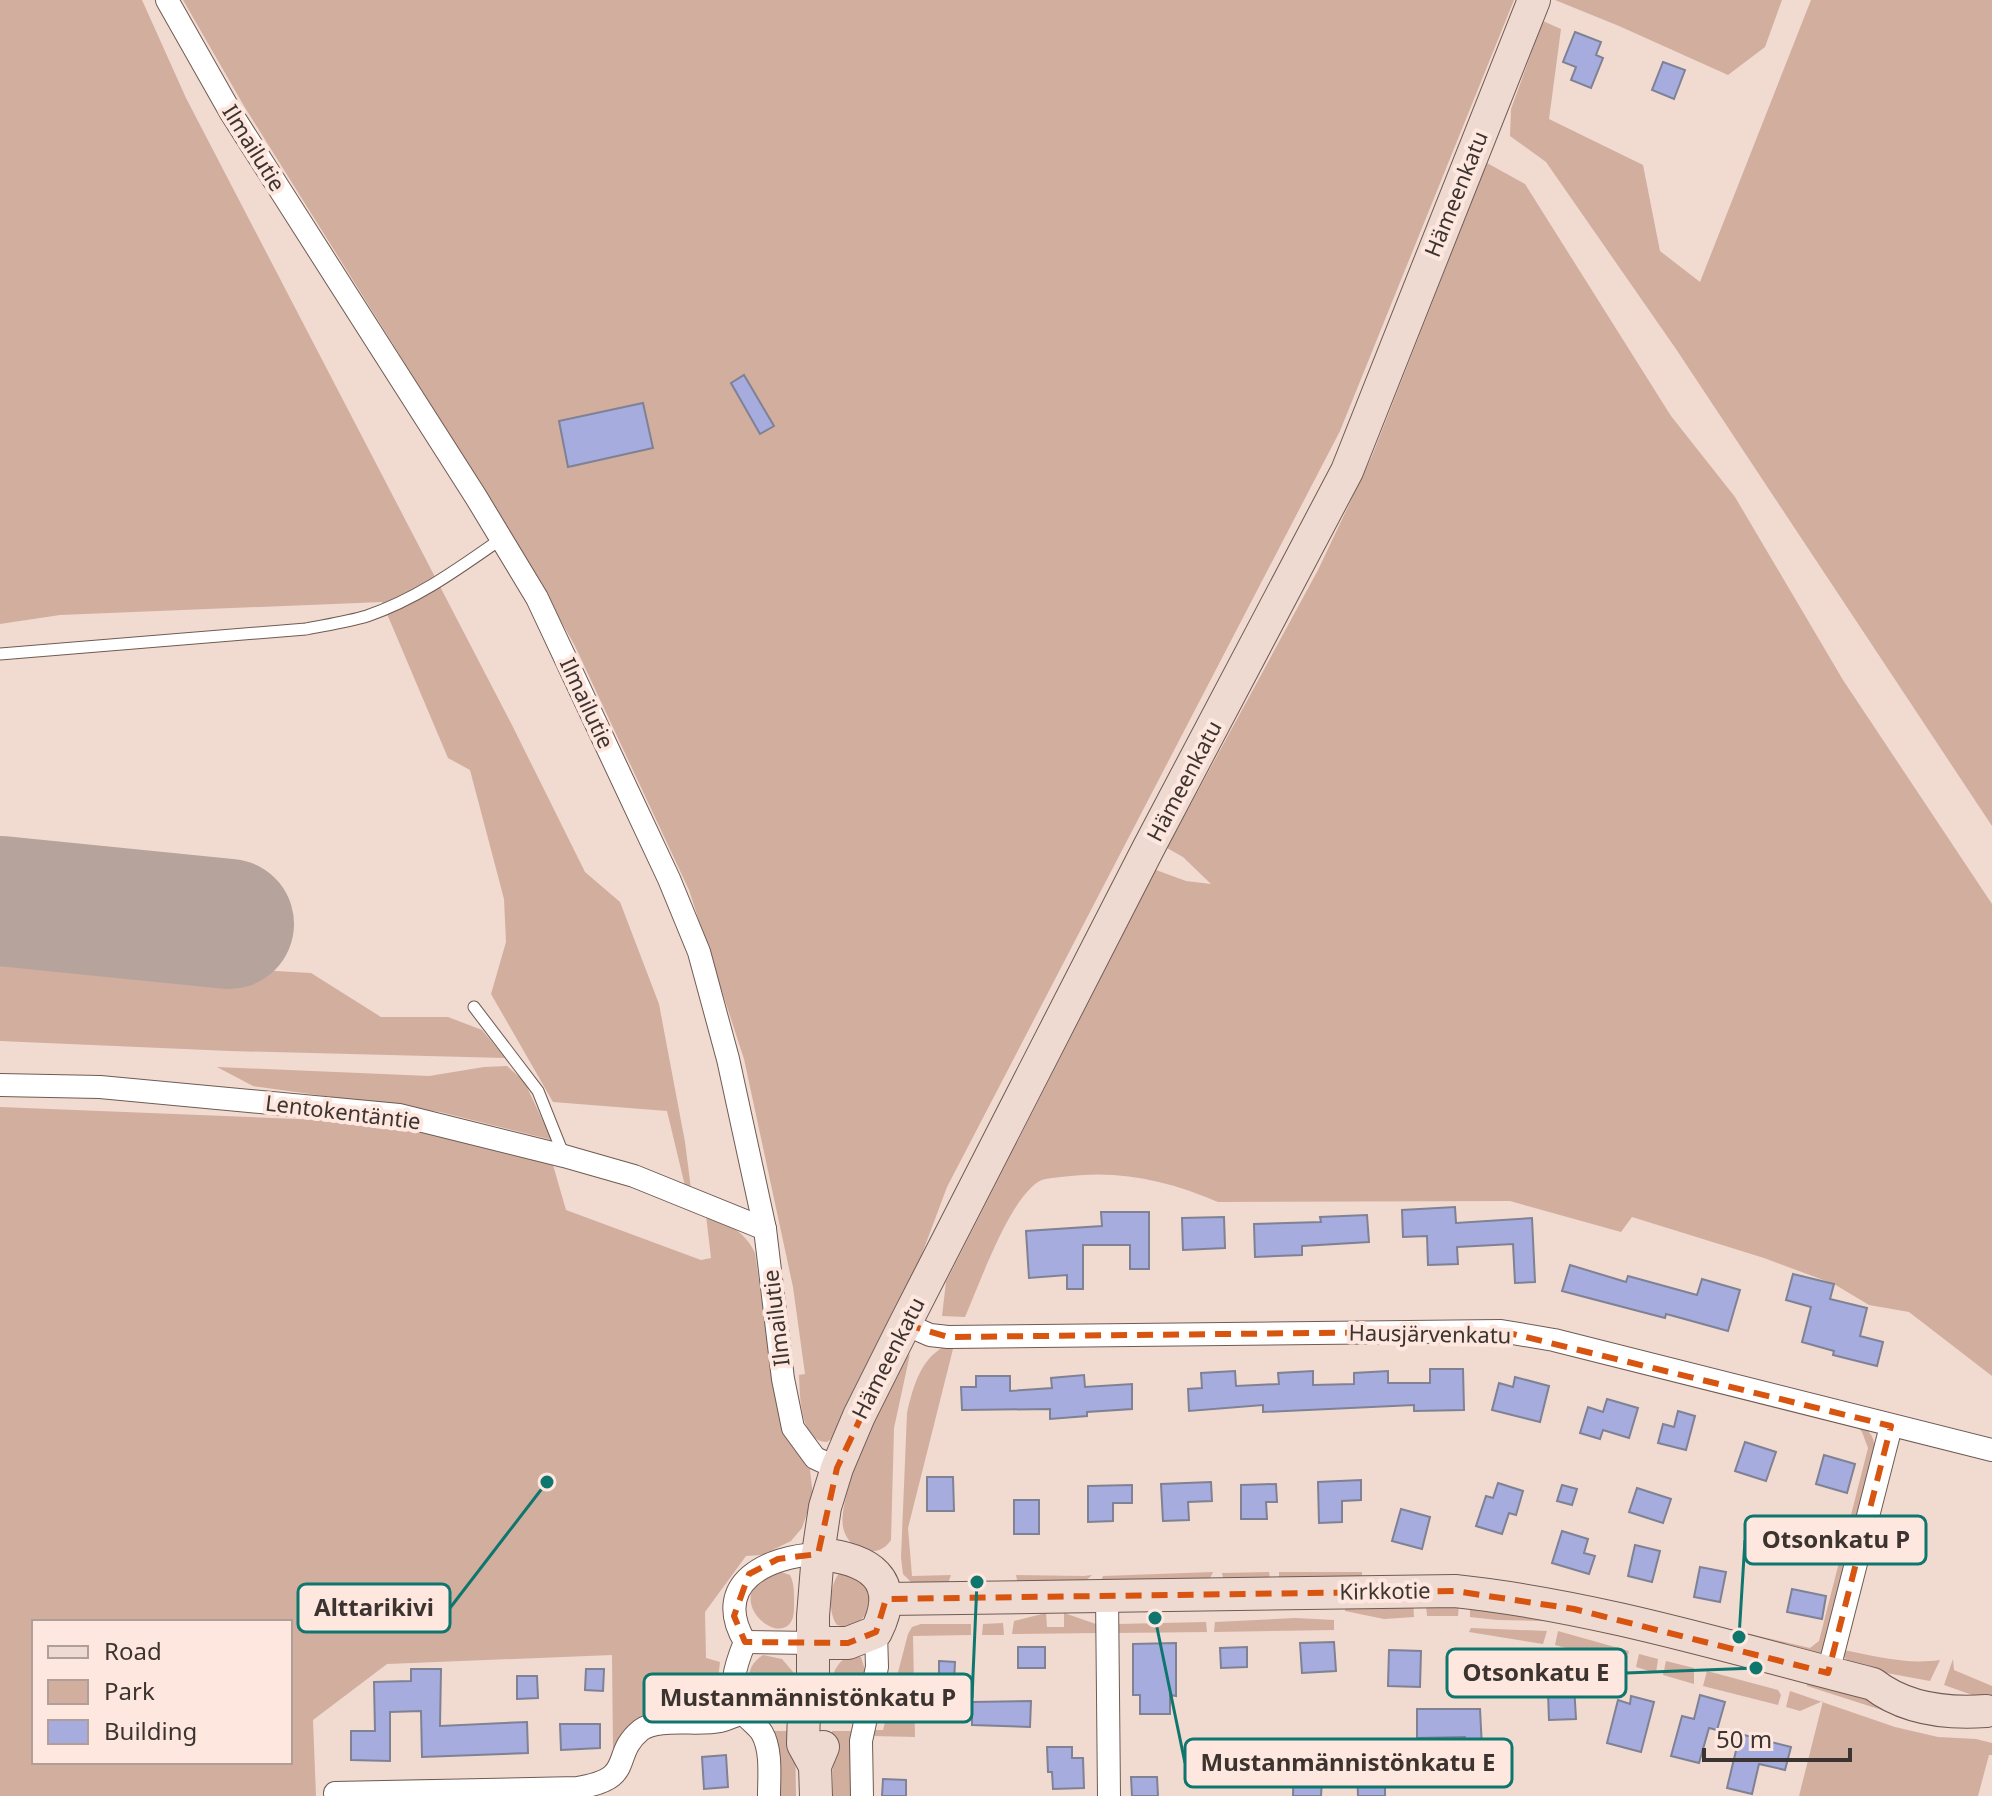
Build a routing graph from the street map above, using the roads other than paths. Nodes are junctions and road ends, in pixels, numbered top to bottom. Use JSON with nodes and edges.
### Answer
{"nodes":[{"id":1,"x":167,"y":0,"type":"edge"},
{"id":2,"x":1534,"y":0,"type":"edge"},
{"id":3,"x":501,"y":539,"type":"junction"},
{"id":4,"x":0,"y":654,"type":"edge"},
{"id":5,"x":474,"y":1007,"type":"dead end"},
{"id":6,"x":0,"y":1085,"type":"edge"},
{"id":7,"x":564,"y":1156,"type":"junction"},
{"id":8,"x":765,"y":1229,"type":"junction"},
{"id":9,"x":905,"y":1324,"type":"junction"},
{"id":10,"x":1891,"y":1426,"type":"junction"},
{"id":11,"x":1992,"y":1450,"type":"edge"},
{"id":12,"x":837,"y":1468,"type":"junction"},
{"id":13,"x":818,"y":1554,"type":"junction"},
{"id":14,"x":1107,"y":1594,"type":"junction"},
{"id":15,"x":886,"y":1599,"type":"junction"},
{"id":16,"x":876,"y":1632,"type":"junction"},
{"id":17,"x":745,"y":1642,"type":"junction"},
{"id":18,"x":812,"y":1643,"type":"junction"},
{"id":19,"x":1828,"y":1673,"type":"junction"},
{"id":20,"x":1989,"y":1712,"type":"edge"},
{"id":21,"x":743,"y":1713,"type":"junction"},
{"id":22,"x":815,"y":1781,"type":"edge"},
{"id":23,"x":335,"y":1793,"type":"dead end"},
{"id":24,"x":769,"y":1796,"type":"edge"},
{"id":25,"x":862,"y":1796,"type":"edge"},
{"id":26,"x":1109,"y":1796,"type":"edge"}],
"edges":[{"from":1,"to":3,"type":"street","name":"Ilmailutie"},
{"from":2,"to":9,"type":"main road","name":"Hämeenkatu"},
{"from":3,"to":4,"type":"lane"},
{"from":3,"to":8,"type":"street","name":"Ilmailutie"},
{"from":5,"to":7,"type":"lane"},
{"from":6,"to":7,"type":"street","name":"Lentokentäntie"},
{"from":7,"to":8,"type":"street","name":"Lentokentäntie"},
{"from":8,"to":12,"type":"street","name":"Ilmailutie"},
{"from":9,"to":10,"type":"street","name":"Hausjärvenkatu"},
{"from":9,"to":12,"type":"main road","name":"Hämeenkatu"},
{"from":10,"to":11,"type":"street","name":"Hausjärvenkatu"},
{"from":10,"to":19,"type":"street"},
{"from":12,"to":13,"type":"main road","name":"Hämeenkatu"},
{"from":13,"to":15,"type":"main road"},
{"from":13,"to":17,"type":"street"},
{"from":13,"to":18,"type":"main road","name":"Hämeenkatu"},
{"from":14,"to":15,"type":"main road","name":"Kirkkotie"},
{"from":14,"to":19,"type":"main road","name":"Kirkkotie"},
{"from":14,"to":26,"type":"street"},
{"from":15,"to":16,"type":"main road"},
{"from":16,"to":18,"type":"main road"},
{"from":16,"to":25,"type":"street"},
{"from":17,"to":18,"type":"street"},
{"from":17,"to":21,"type":"street"},
{"from":18,"to":22,"type":"main road","name":"Hämeenkatu"},
{"from":19,"to":20,"type":"main road","name":"Kirkkotie"},
{"from":21,"to":23,"type":"street"},
{"from":21,"to":24,"type":"street"}]}
